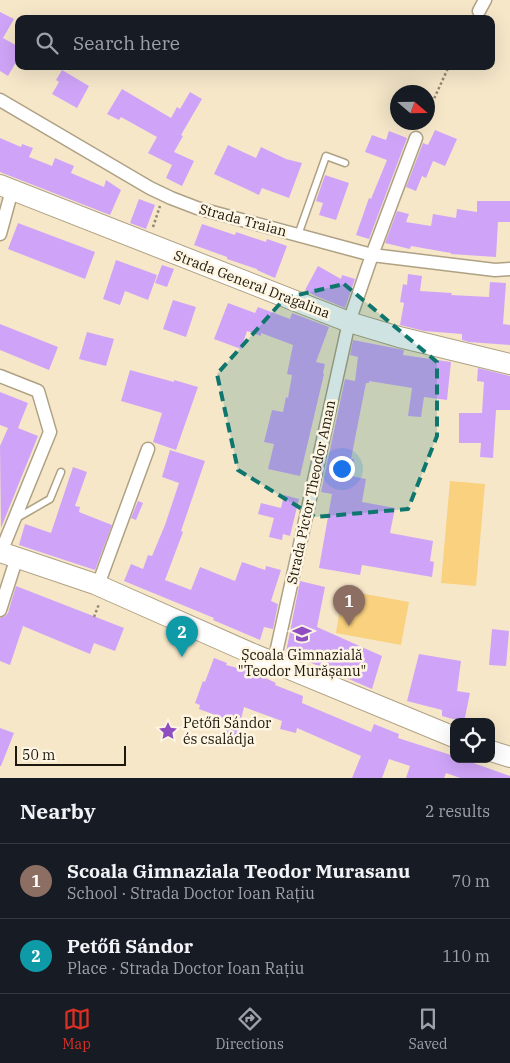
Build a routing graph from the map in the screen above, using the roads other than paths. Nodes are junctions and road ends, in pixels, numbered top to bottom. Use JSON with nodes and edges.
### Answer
{"nodes":[{"id":1,"x":0,"y":100,"type":"edge"},
{"id":2,"x":416,"y":138,"type":"dead end"},
{"id":3,"x":345,"y":163,"type":"dead end"},
{"id":4,"x":6,"y":187,"type":"edge"},
{"id":5,"x":0,"y":234,"type":"edge"},
{"id":6,"x":298,"y":235,"type":"junction"},
{"id":7,"x":372,"y":254,"type":"junction"},
{"id":8,"x":510,"y":269,"type":"edge"},
{"id":9,"x":349,"y":322,"type":"junction"},
{"id":10,"x":510,"y":364,"type":"edge"},
{"id":11,"x":0,"y":376,"type":"edge"},
{"id":12,"x":148,"y":449,"type":"dead end"},
{"id":13,"x":61,"y":472,"type":"dead end"},
{"id":14,"x":16,"y":518,"type":"junction"},
{"id":15,"x":6,"y":554,"type":"edge"},
{"id":16,"x":98,"y":585,"type":"junction"},
{"id":17,"x":0,"y":610,"type":"edge"},
{"id":18,"x":274,"y":662,"type":"junction"},
{"id":19,"x":450,"y":735,"type":"edge"},
{"id":20,"x":495,"y":752,"type":"edge"},
{"id":21,"x":510,"y":756,"type":"edge"}],
"edges":[{"from":1,"to":6,"type":"street","name":"Strada Traian"},
{"from":2,"to":7,"type":"street"},
{"from":3,"to":6,"type":"lane"},
{"from":4,"to":5,"type":"street"},
{"from":4,"to":9,"type":"main road","name":"Strada General Dragalina"},
{"from":6,"to":7,"type":"street","name":"Strada Traian"},
{"from":7,"to":8,"type":"street","name":"Strada Traian"},
{"from":7,"to":9,"type":"street","name":"Strada Pictor Theodor Aman"},
{"from":9,"to":10,"type":"main road","name":"Strada General Dragalina"},
{"from":9,"to":18,"type":"street","name":"Strada Pictor Theodor Aman"},
{"from":11,"to":14,"type":"street"},
{"from":12,"to":16,"type":"street"},
{"from":13,"to":14,"type":"lane"},
{"from":14,"to":15,"type":"street"},
{"from":15,"to":16,"type":"main road"},
{"from":15,"to":17,"type":"street"},
{"from":16,"to":18,"type":"main road"},
{"from":18,"to":19,"type":"main road"},
{"from":20,"to":21,"type":"main road"}]}
